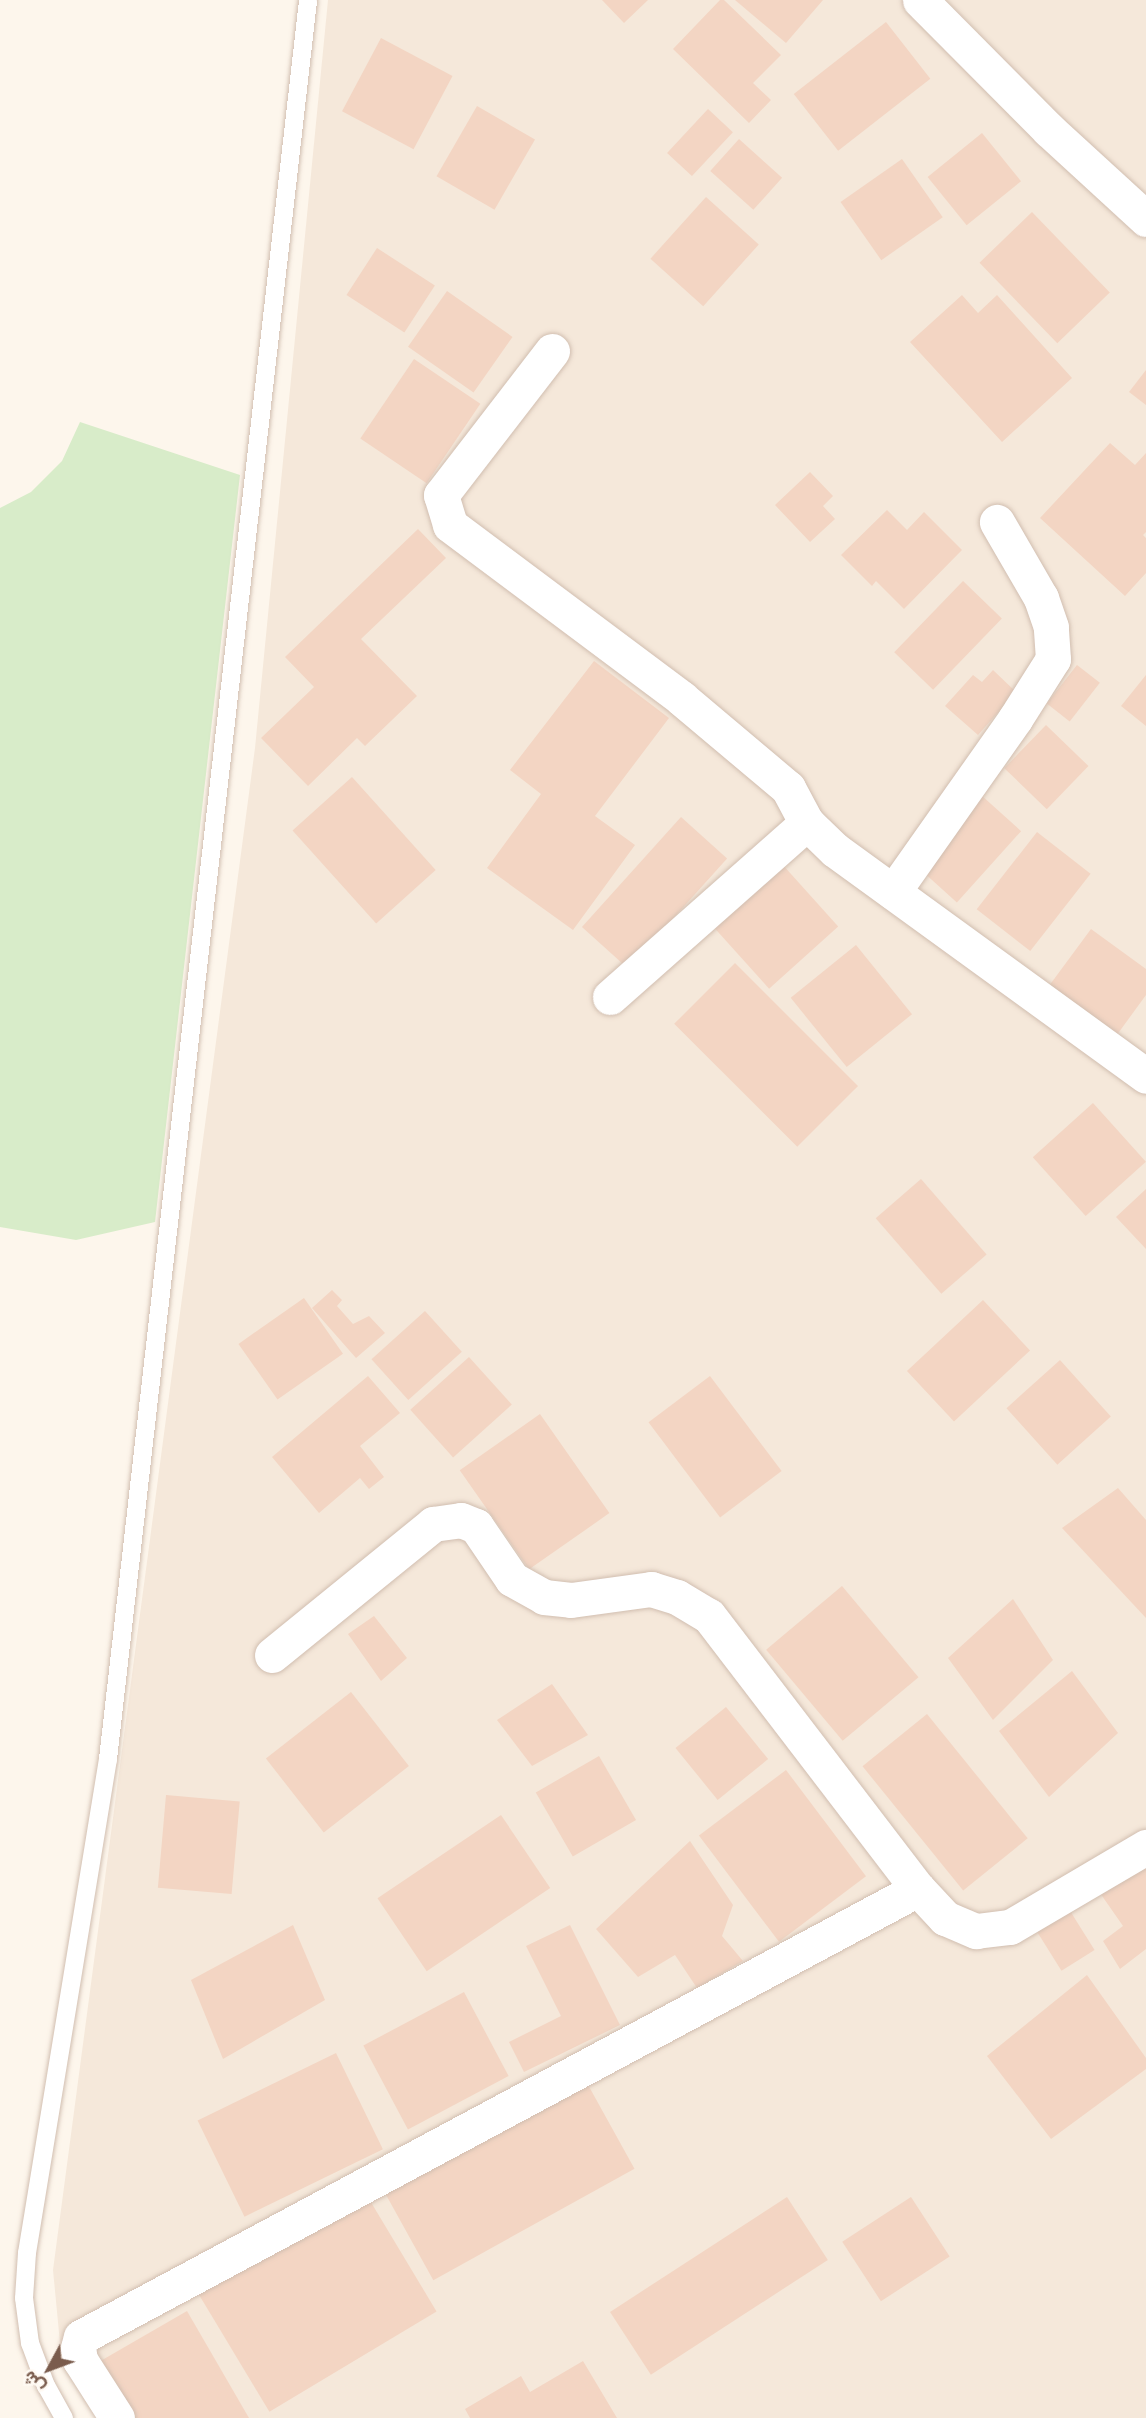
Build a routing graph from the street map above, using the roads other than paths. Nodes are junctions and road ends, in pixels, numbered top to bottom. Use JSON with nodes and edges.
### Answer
{"nodes":[{"id":1,"x":308,"y":0,"type":"edge"},
{"id":2,"x":920,"y":0,"type":"edge"},
{"id":3,"x":1146,"y":219,"type":"edge"},
{"id":4,"x":552,"y":351,"type":"dead end"},
{"id":5,"x":997,"y":522,"type":"dead end"},
{"id":6,"x":807,"y":822,"type":"junction"},
{"id":7,"x":893,"y":892,"type":"junction"},
{"id":8,"x":610,"y":997,"type":"dead end"},
{"id":9,"x":1141,"y":1062,"type":"edge"},
{"id":10,"x":272,"y":1654,"type":"dead end"},
{"id":11,"x":1146,"y":1847,"type":"edge"},
{"id":12,"x":918,"y":1889,"type":"junction"},
{"id":13,"x":64,"y":2418,"type":"edge"},
{"id":14,"x":117,"y":2418,"type":"edge"}],
"edges":[{"from":1,"to":13,"type":"lane"},
{"from":2,"to":3,"type":"street"},
{"from":4,"to":6,"type":"street"},
{"from":5,"to":7,"type":"street"},
{"from":6,"to":7,"type":"street"},
{"from":6,"to":8,"type":"street"},
{"from":7,"to":9,"type":"street"},
{"from":10,"to":12,"type":"street"},
{"from":11,"to":12,"type":"street"},
{"from":12,"to":14,"type":"street"}]}
